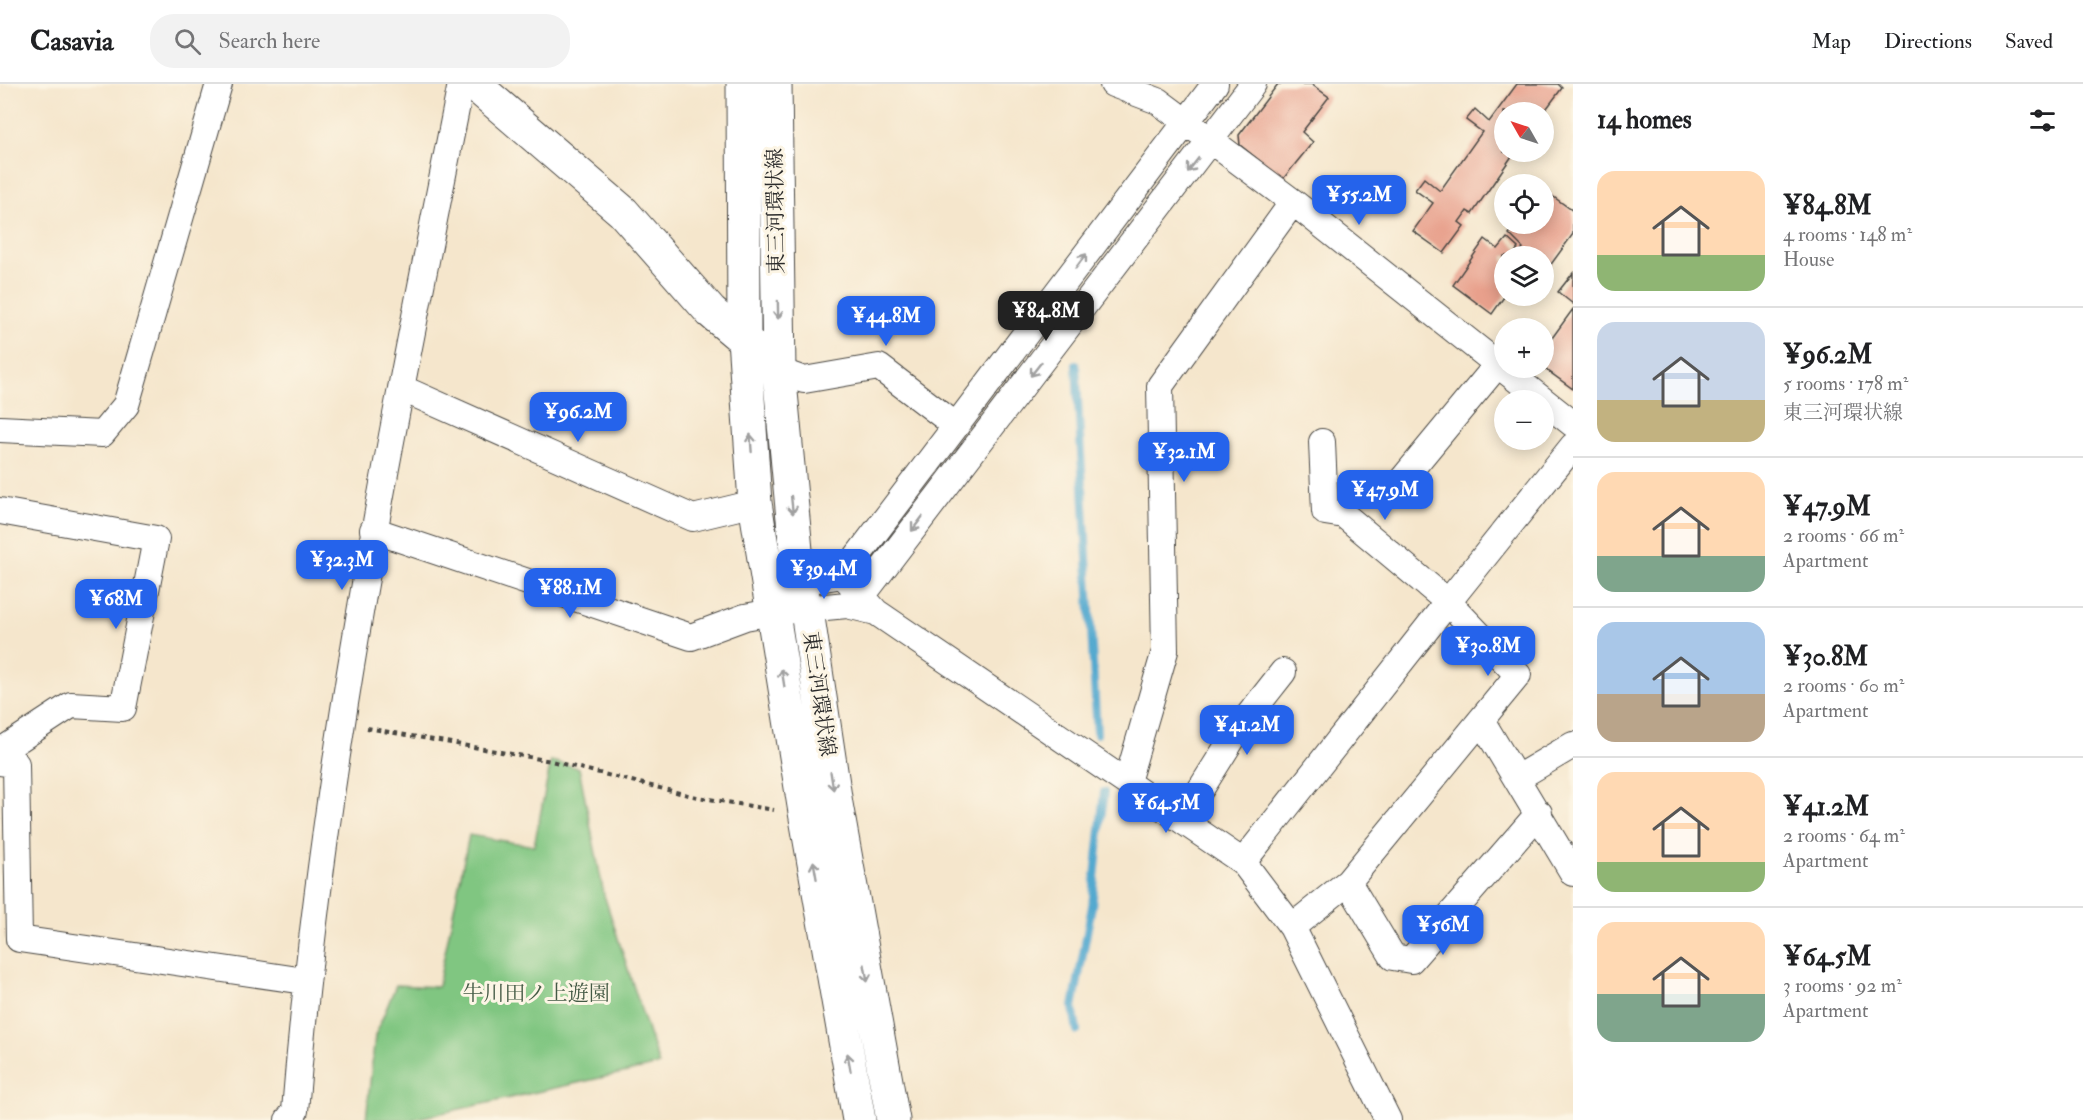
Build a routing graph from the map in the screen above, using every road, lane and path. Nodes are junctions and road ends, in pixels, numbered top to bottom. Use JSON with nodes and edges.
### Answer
{"nodes":[{"id":1,"x":219,"y":84,"type":"edge"},
{"id":2,"x":461,"y":84,"type":"edge"},
{"id":3,"x":474,"y":84,"type":"edge"},
{"id":4,"x":743,"y":84,"type":"edge"},
{"id":5,"x":775,"y":84,"type":"edge"},
{"id":6,"x":1113,"y":84,"type":"edge"},
{"id":7,"x":1215,"y":84,"type":"edge"},
{"id":8,"x":1253,"y":84,"type":"edge"},
{"id":9,"x":1186,"y":123,"type":"junction"},
{"id":10,"x":1211,"y":142,"type":"junction"},
{"id":11,"x":1293,"y":202,"type":"junction"},
{"id":12,"x":744,"y":338,"type":"junction"},
{"id":13,"x":1494,"y":361,"type":"edge"},
{"id":14,"x":1494,"y":369,"type":"edge"},
{"id":15,"x":779,"y":370,"type":"junction"},
{"id":16,"x":1516,"y":378,"type":"edge"},
{"id":17,"x":401,"y":388,"type":"junction"},
{"id":18,"x":1573,"y":424,"type":"edge"},
{"id":19,"x":955,"y":425,"type":"junction"},
{"id":20,"x":0,"y":429,"type":"edge"},
{"id":21,"x":1322,"y":442,"type":"dead end"},
{"id":22,"x":1573,"y":446,"type":"edge"},
{"id":23,"x":1393,"y":491,"type":"dead end"},
{"id":24,"x":755,"y":503,"type":"junction"},
{"id":25,"x":0,"y":511,"type":"edge"},
{"id":26,"x":373,"y":530,"type":"junction"},
{"id":27,"x":843,"y":575,"type":"junction"},
{"id":28,"x":803,"y":596,"type":"junction"},
{"id":29,"x":1448,"y":602,"type":"junction"},
{"id":30,"x":869,"y":604,"type":"junction"},
{"id":31,"x":772,"y":612,"type":"junction"},
{"id":32,"x":1283,"y":672,"type":"dead end"},
{"id":33,"x":1481,"y":720,"type":"junction"},
{"id":34,"x":344,"y":723,"type":"junction"},
{"id":35,"x":1573,"y":745,"type":"edge"},
{"id":36,"x":2,"y":762,"type":"edge"},
{"id":37,"x":1517,"y":778,"type":"junction"},
{"id":38,"x":1127,"y":782,"type":"junction"},
{"id":39,"x":805,"y":812,"type":"junction"},
{"id":40,"x":1539,"y":813,"type":"junction"},
{"id":41,"x":1182,"y":819,"type":"junction"},
{"id":42,"x":1243,"y":862,"type":"junction"},
{"id":43,"x":1573,"y":873,"type":"edge"},
{"id":44,"x":1348,"y":882,"type":"junction"},
{"id":45,"x":1292,"y":927,"type":"junction"},
{"id":46,"x":305,"y":981,"type":"junction"},
{"id":47,"x":288,"y":1120,"type":"edge"},
{"id":48,"x":859,"y":1120,"type":"edge"},
{"id":49,"x":893,"y":1120,"type":"edge"},
{"id":50,"x":1388,"y":1120,"type":"edge"}],
"edges":[{"from":1,"to":20,"type":"street"},
{"from":2,"to":17,"type":"street"},
{"from":3,"to":12,"type":"main road"},
{"from":4,"to":12,"type":"main road","name":"東三河環状線"},
{"from":5,"to":15,"type":"main road","name":"東三河環状線","one_way":true},
{"from":6,"to":9,"type":"street"},
{"from":7,"to":9,"type":"street"},
{"from":8,"to":10,"type":"street"},
{"from":9,"to":10,"type":"street"},
{"from":19,"to":9,"type":"street","one_way":true},
{"from":10,"to":11,"type":"street"},
{"from":10,"to":30,"type":"street","one_way":true},
{"from":11,"to":13,"type":"street"},
{"from":11,"to":38,"type":"street"},
{"from":12,"to":15,"type":"main road"},
{"from":24,"to":12,"type":"main road","name":"東三河環状線","one_way":true},
{"from":14,"to":23,"type":"street"},
{"from":15,"to":19,"type":"street"},
{"from":15,"to":28,"type":"main road","name":"東三河環状線","one_way":true},
{"from":16,"to":18,"type":"street"},
{"from":17,"to":24,"type":"street"},
{"from":17,"to":26,"type":"street"},
{"from":19,"to":27,"type":"street"},
{"from":21,"to":29,"type":"street"},
{"from":22,"to":29,"type":"street"},
{"from":24,"to":31,"type":"main road","name":"東三河環状線"},
{"from":25,"to":36,"type":"street"},
{"from":26,"to":31,"type":"street"},
{"from":26,"to":34,"type":"street"},
{"from":27,"to":28,"type":"street"},
{"from":27,"to":30,"type":"street"},
{"from":28,"to":30,"type":"street"},
{"from":28,"to":31,"type":"street"},
{"from":28,"to":49,"type":"main road","name":"東三河環状線","one_way":true},
{"from":29,"to":33,"type":"street"},
{"from":29,"to":42,"type":"street"},
{"from":30,"to":38,"type":"street"},
{"from":39,"to":31,"type":"main road","name":"東三河環状線","one_way":true},
{"from":32,"to":41,"type":"street"},
{"from":33,"to":37,"type":"street"},
{"from":33,"to":44,"type":"street"},
{"from":34,"to":39,"type":"path"},
{"from":34,"to":46,"type":"street"},
{"from":35,"to":37,"type":"street"},
{"from":36,"to":46,"type":"street"},
{"from":37,"to":40,"type":"street"},
{"from":38,"to":41,"type":"street"},
{"from":48,"to":39,"type":"main road","name":"東三河環状線","one_way":true},
{"from":40,"to":43,"type":"street"},
{"from":40,"to":44,"type":"street"},
{"from":41,"to":42,"type":"street"},
{"from":42,"to":45,"type":"street"},
{"from":44,"to":45,"type":"street"},
{"from":45,"to":50,"type":"street"},
{"from":46,"to":47,"type":"street"}]}
